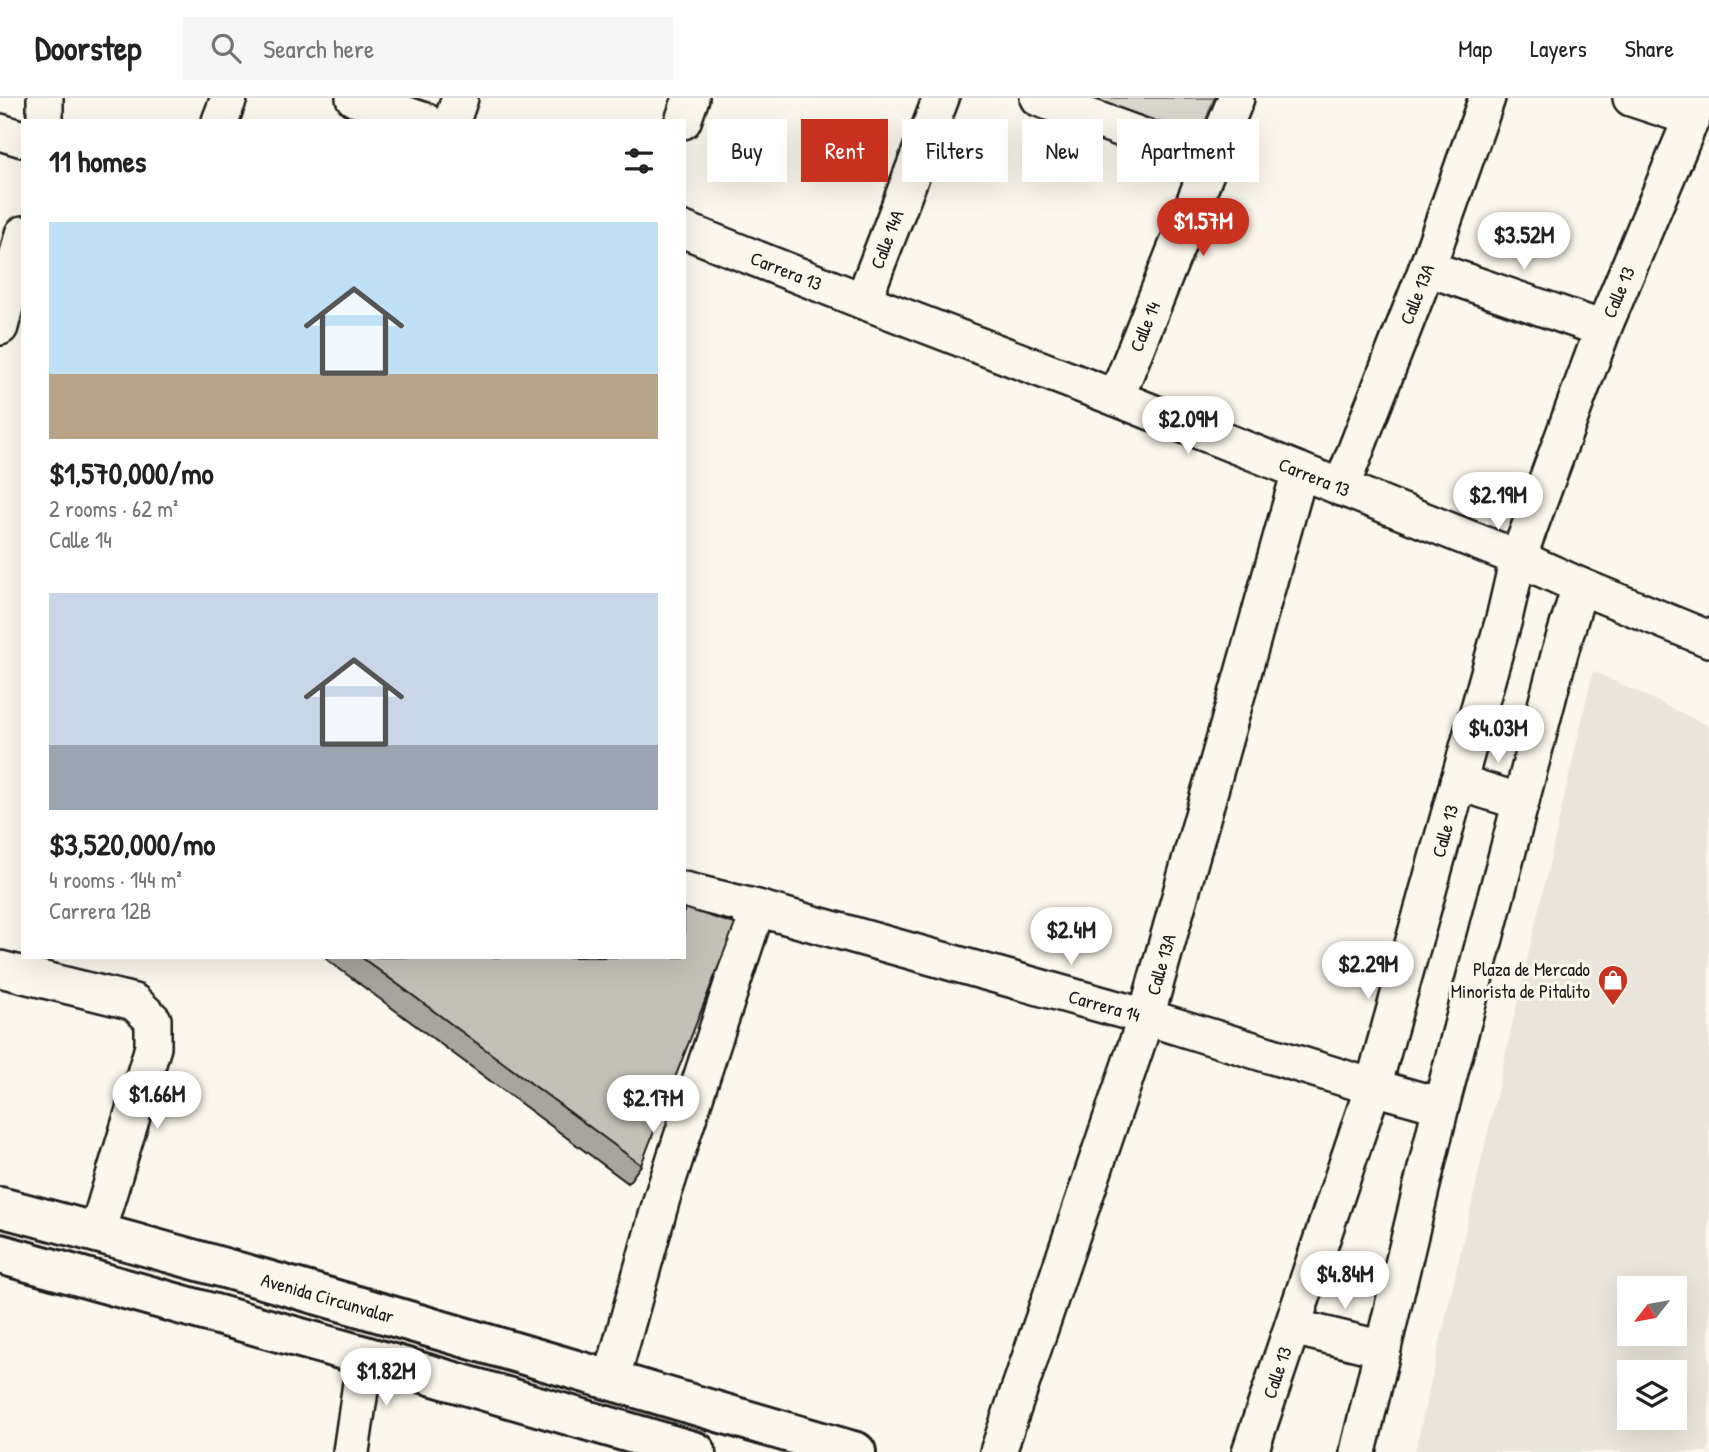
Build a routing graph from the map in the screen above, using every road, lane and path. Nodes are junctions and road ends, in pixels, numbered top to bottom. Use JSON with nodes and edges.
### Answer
{"nodes":[{"id":1,"x":46,"y":98,"type":"edge"},
{"id":2,"x":229,"y":98,"type":"edge"},
{"id":3,"x":354,"y":98,"type":"edge"},
{"id":4,"x":460,"y":98,"type":"edge"},
{"id":5,"x":691,"y":98,"type":"edge"},
{"id":6,"x":942,"y":98,"type":"edge"},
{"id":7,"x":1038,"y":98,"type":"edge"},
{"id":8,"x":1236,"y":98,"type":"edge"},
{"id":9,"x":1487,"y":98,"type":"edge"},
{"id":10,"x":1632,"y":98,"type":"edge"},
{"id":11,"x":1696,"y":108,"type":"edge"},
{"id":12,"x":45,"y":119,"type":"edge"},
{"id":13,"x":221,"y":119,"type":"edge"},
{"id":14,"x":419,"y":119,"type":"edge"},
{"id":15,"x":453,"y":119,"type":"edge"},
{"id":16,"x":683,"y":119,"type":"edge"},
{"id":17,"x":1228,"y":119,"type":"edge"},
{"id":18,"x":1117,"y":127,"type":"edge"},
{"id":19,"x":0,"y":132,"type":"edge"},
{"id":20,"x":21,"y":138,"type":"edge"},
{"id":21,"x":1204,"y":182,"type":"edge"},
{"id":22,"x":686,"y":231,"type":"edge"},
{"id":23,"x":21,"y":242,"type":"edge"},
{"id":24,"x":1427,"y":268,"type":"junction"},
{"id":25,"x":863,"y":301,"type":"junction"},
{"id":26,"x":21,"y":320,"type":"edge"},
{"id":27,"x":0,"y":325,"type":"edge"},
{"id":28,"x":1604,"y":329,"type":"junction"},
{"id":29,"x":1116,"y":398,"type":"junction"},
{"id":30,"x":1300,"y":471,"type":"junction"},
{"id":31,"x":1341,"y":488,"type":"junction"},
{"id":32,"x":1518,"y":558,"type":"junction"},
{"id":33,"x":1580,"y":586,"type":"junction"},
{"id":34,"x":1709,"y":639,"type":"edge"},
{"id":35,"x":1458,"y":782,"type":"junction"},
{"id":36,"x":1521,"y":802,"type":"junction"},
{"id":37,"x":686,"y":890,"type":"edge"},
{"id":38,"x":757,"y":908,"type":"junction"},
{"id":39,"x":0,"y":969,"type":"edge"},
{"id":40,"x":1146,"y":1017,"type":"junction"},
{"id":41,"x":1373,"y":1087,"type":"junction"},
{"id":42,"x":1441,"y":1107,"type":"junction"},
{"id":43,"x":0,"y":1207,"type":"edge"},
{"id":44,"x":97,"y":1232,"type":"junction"},
{"id":45,"x":0,"y":1254,"type":"edge"},
{"id":46,"x":1293,"y":1327,"type":"junction"},
{"id":47,"x":1383,"y":1349,"type":"junction"},
{"id":48,"x":365,"y":1356,"type":"junction"},
{"id":49,"x":611,"y":1381,"type":"junction"},
{"id":50,"x":351,"y":1452,"type":"edge"},
{"id":51,"x":696,"y":1452,"type":"edge"},
{"id":52,"x":856,"y":1452,"type":"edge"},
{"id":53,"x":998,"y":1452,"type":"edge"},
{"id":54,"x":1250,"y":1452,"type":"edge"},
{"id":55,"x":1358,"y":1452,"type":"edge"}],
"edges":[{"from":1,"to":12,"type":"street"},
{"from":2,"to":13,"type":"street"},
{"from":3,"to":14,"type":"street"},
{"from":4,"to":15,"type":"street"},
{"from":5,"to":16,"type":"street"},
{"from":6,"to":25,"type":"street","name":"Calle 14A"},
{"from":7,"to":18,"type":"street"},
{"from":8,"to":17,"type":"street","name":"Calle 14"},
{"from":9,"to":24,"type":"street","name":"Calle 13A"},
{"from":10,"to":11,"type":"street"},
{"from":11,"to":28,"type":"street","name":"Calle 13"},
{"from":19,"to":20,"type":"street"},
{"from":21,"to":29,"type":"street","name":"Calle 14"},
{"from":22,"to":25,"type":"street","name":"Carrera 13"},
{"from":23,"to":27,"type":"street"},
{"from":24,"to":28,"type":"street"},
{"from":24,"to":31,"type":"street","name":"Calle 13A"},
{"from":25,"to":29,"type":"street","name":"Carrera 13"},
{"from":26,"to":27,"type":"street"},
{"from":28,"to":32,"type":"street","name":"Calle 13"},
{"from":29,"to":30,"type":"street","name":"Carrera 13"},
{"from":30,"to":31,"type":"street","name":"Carrera 13"},
{"from":30,"to":40,"type":"street","name":"Calle 13A"},
{"from":31,"to":32,"type":"street","name":"Carrera 13"},
{"from":32,"to":33,"type":"street","name":"Carrera 13"},
{"from":32,"to":35,"type":"street","name":"Calle 13"},
{"from":33,"to":34,"type":"street","name":"Carrera 13"},
{"from":33,"to":36,"type":"street"},
{"from":35,"to":36,"type":"street"},
{"from":35,"to":41,"type":"street","name":"Calle 13"},
{"from":36,"to":42,"type":"street"},
{"from":37,"to":38,"type":"street","name":"Carrera 14"},
{"from":38,"to":40,"type":"street","name":"Carrera 14"},
{"from":38,"to":49,"type":"street"},
{"from":39,"to":44,"type":"street"},
{"from":40,"to":41,"type":"street","name":"Carrera 14"},
{"from":40,"to":53,"type":"street","name":"Calle 13A"},
{"from":41,"to":42,"type":"street","name":"Carrera 14"},
{"from":41,"to":46,"type":"street","name":"Calle 13"},
{"from":42,"to":47,"type":"street"},
{"from":43,"to":44,"type":"highway","name":"Avenida Circunvalar"},
{"from":44,"to":49,"type":"highway","name":"Avenida Circunvalar"},
{"from":45,"to":48,"type":"highway"},
{"from":46,"to":47,"type":"street"},
{"from":46,"to":54,"type":"street","name":"Calle 13"},
{"from":47,"to":55,"type":"street"},
{"from":48,"to":50,"type":"street"},
{"from":48,"to":51,"type":"highway"},
{"from":49,"to":52,"type":"highway","name":"Avenida Circunvalar"}]}
